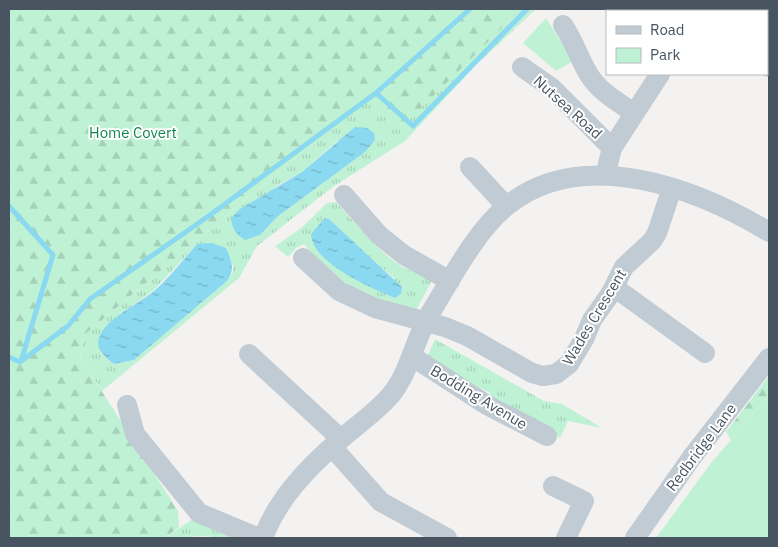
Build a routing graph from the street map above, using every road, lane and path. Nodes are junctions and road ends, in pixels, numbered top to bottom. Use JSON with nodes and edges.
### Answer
{"nodes":[{"id":1,"x":563,"y":25,"type":"dead end"},
{"id":2,"x":522,"y":67,"type":"dead end"},
{"id":3,"x":659,"y":75,"type":"edge"},
{"id":4,"x":634,"y":113,"type":"junction"},
{"id":5,"x":612,"y":148,"type":"junction"},
{"id":6,"x":470,"y":168,"type":"dead end"},
{"id":7,"x":605,"y":176,"type":"junction"},
{"id":8,"x":672,"y":188,"type":"junction"},
{"id":9,"x":344,"y":195,"type":"dead end"},
{"id":10,"x":506,"y":206,"type":"junction"},
{"id":11,"x":769,"y":232,"type":"edge"},
{"id":12,"x":303,"y":258,"type":"dead end"},
{"id":13,"x":450,"y":281,"type":"junction"},
{"id":14,"x":614,"y":287,"type":"junction"},
{"id":15,"x":425,"y":322,"type":"junction"},
{"id":16,"x":705,"y":353,"type":"dead end"},
{"id":17,"x":249,"y":354,"type":"dead end"},
{"id":18,"x":412,"y":357,"type":"junction"},
{"id":19,"x":769,"y":358,"type":"edge"},
{"id":20,"x":127,"y":405,"type":"dead end"},
{"id":21,"x":547,"y":436,"type":"dead end"},
{"id":22,"x":336,"y":443,"type":"junction"},
{"id":23,"x":553,"y":486,"type":"dead end"},
{"id":24,"x":261,"y":538,"type":"edge"},
{"id":25,"x":447,"y":538,"type":"edge"},
{"id":26,"x":566,"y":538,"type":"edge"},
{"id":27,"x":635,"y":538,"type":"edge"}],
"edges":[{"from":1,"to":4,"type":"street"},
{"from":2,"to":5,"type":"street","name":"Nutsea Road"},
{"from":3,"to":4,"type":"street","name":"Nutsea Road"},
{"from":4,"to":5,"type":"street","name":"Nutsea Road"},
{"from":5,"to":7,"type":"street","name":"Nutsea Road"},
{"from":6,"to":10,"type":"street"},
{"from":7,"to":8,"type":"street","name":"Bodding Avenue"},
{"from":7,"to":10,"type":"street","name":"Bodding Avenue"},
{"from":8,"to":11,"type":"street","name":"Bodding Avenue"},
{"from":8,"to":14,"type":"street","name":"Wades Crescent"},
{"from":9,"to":13,"type":"street"},
{"from":10,"to":13,"type":"street","name":"Bodding Avenue"},
{"from":12,"to":15,"type":"street"},
{"from":13,"to":15,"type":"street","name":"Bodding Avenue"},
{"from":14,"to":15,"type":"street","name":"Wades Crescent"},
{"from":14,"to":16,"type":"street"},
{"from":15,"to":18,"type":"street","name":"Bodding Avenue"},
{"from":17,"to":22,"type":"street"},
{"from":18,"to":21,"type":"street","name":"Bodding Avenue"},
{"from":18,"to":22,"type":"street","name":"Bodding Avenue"},
{"from":19,"to":27,"type":"street","name":"Redbridge Lane"},
{"from":20,"to":24,"type":"street","name":"Bodding Avenue"},
{"from":22,"to":24,"type":"street","name":"Bodding Avenue"},
{"from":22,"to":25,"type":"street"},
{"from":23,"to":26,"type":"street"}]}
